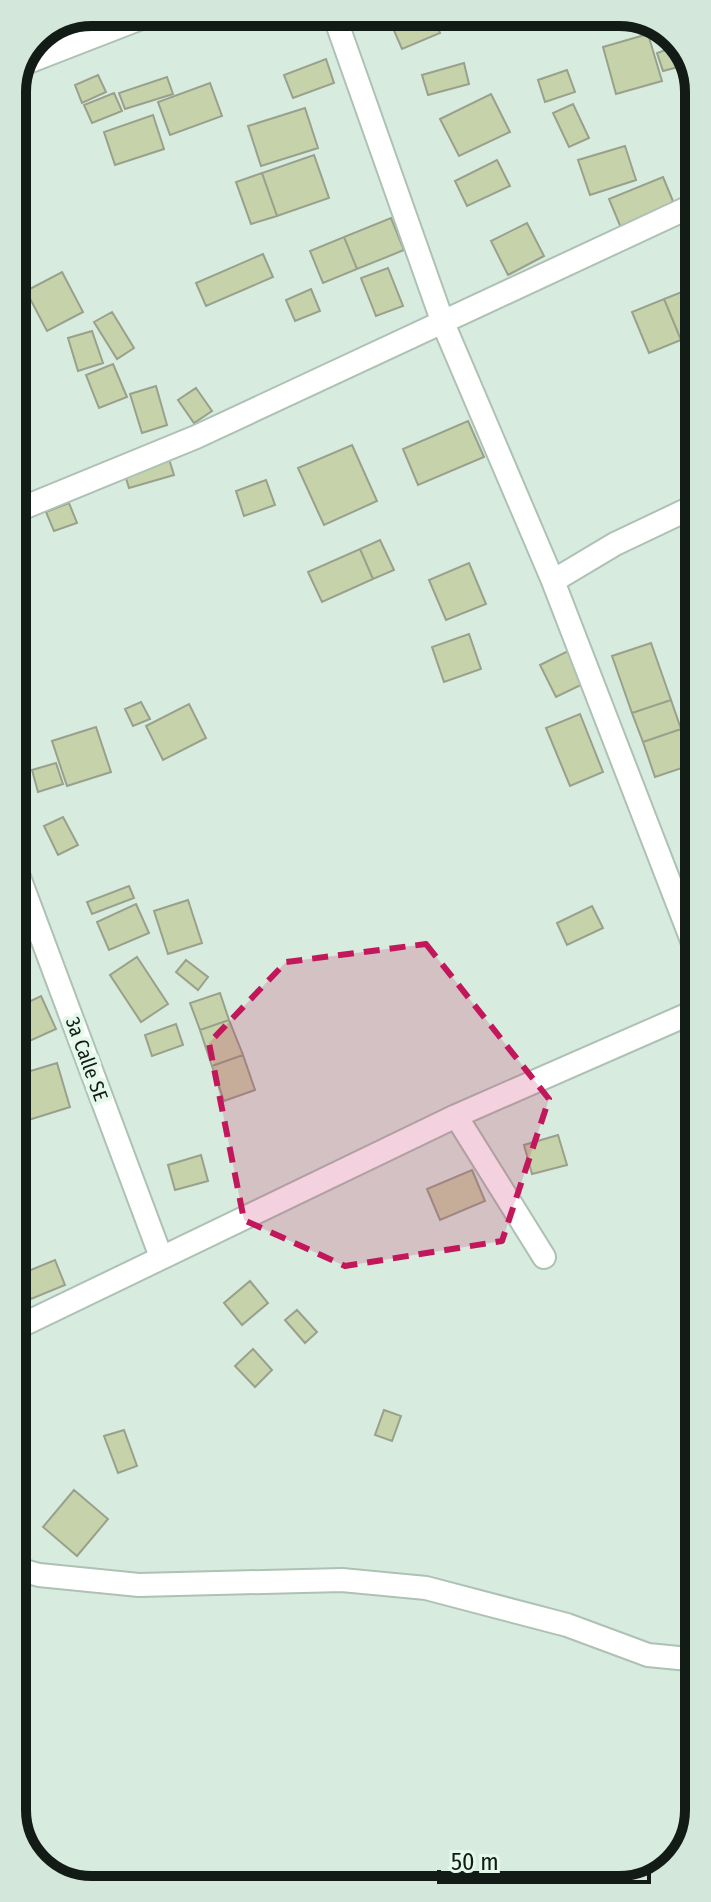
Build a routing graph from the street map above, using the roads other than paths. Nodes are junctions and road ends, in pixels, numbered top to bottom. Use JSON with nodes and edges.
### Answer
{"nodes":[{"id":1,"x":116,"y":27,"type":"edge"},
{"id":2,"x":338,"y":27,"type":"edge"},
{"id":3,"x":38,"y":55,"type":"edge"},
{"id":4,"x":685,"y":209,"type":"edge"},
{"id":5,"x":443,"y":323,"type":"junction"},
{"id":6,"x":26,"y":507,"type":"edge"},
{"id":7,"x":685,"y":511,"type":"edge"},
{"id":8,"x":553,"y":581,"type":"junction"},
{"id":9,"x":26,"y":896,"type":"edge"},
{"id":10,"x":685,"y":922,"type":"edge"},
{"id":11,"x":685,"y":1016,"type":"edge"},
{"id":12,"x":456,"y":1116,"type":"junction"},
{"id":13,"x":161,"y":1257,"type":"junction"},
{"id":14,"x":544,"y":1257,"type":"dead end"},
{"id":15,"x":26,"y":1323,"type":"edge"},
{"id":16,"x":26,"y":1571,"type":"edge"},
{"id":17,"x":685,"y":1659,"type":"edge"}],
"edges":[{"from":1,"to":3,"type":"street"},
{"from":2,"to":5,"type":"street"},
{"from":4,"to":5,"type":"street"},
{"from":5,"to":6,"type":"street"},
{"from":5,"to":8,"type":"street"},
{"from":7,"to":8,"type":"street"},
{"from":8,"to":10,"type":"street"},
{"from":9,"to":13,"type":"street","name":"3a Calle SE"},
{"from":11,"to":12,"type":"street"},
{"from":12,"to":13,"type":"street"},
{"from":12,"to":14,"type":"street"},
{"from":13,"to":15,"type":"street"},
{"from":16,"to":17,"type":"street"}]}
